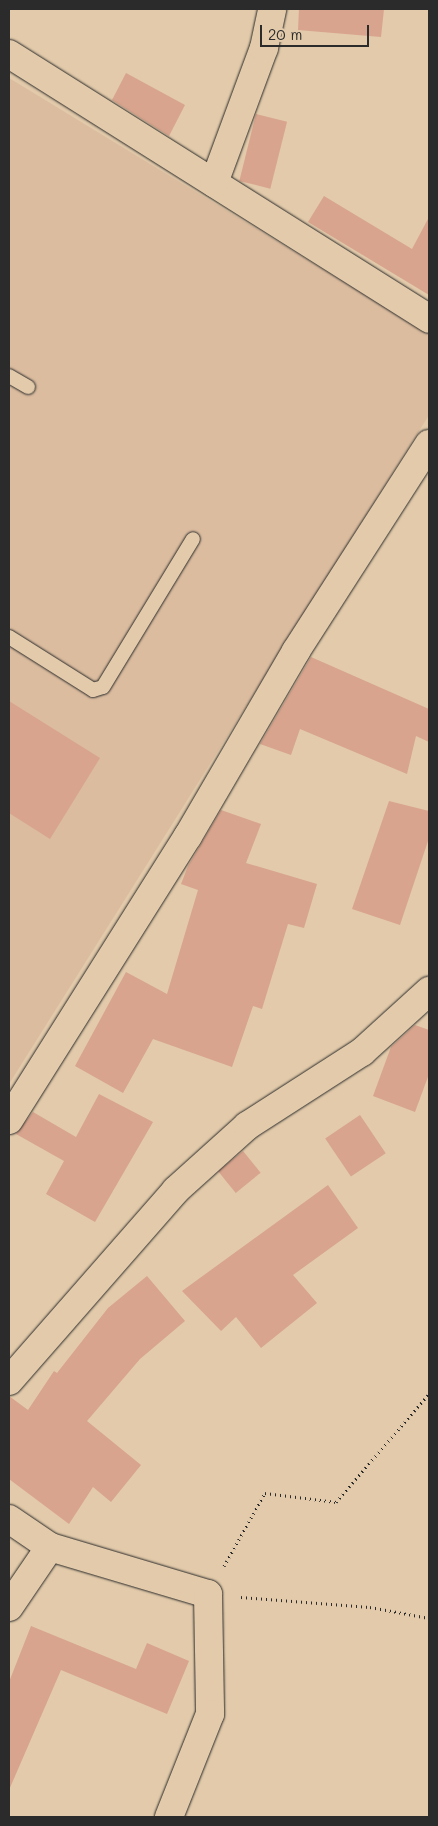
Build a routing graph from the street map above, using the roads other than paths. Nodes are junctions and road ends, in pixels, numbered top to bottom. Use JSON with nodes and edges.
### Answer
{"nodes":[{"id":1,"x":272,"y":9,"type":"edge"},
{"id":2,"x":9,"y":54,"type":"edge"},
{"id":3,"x":214,"y":182,"type":"junction"},
{"id":4,"x":429,"y":319,"type":"edge"},
{"id":5,"x":9,"y":376,"type":"edge"},
{"id":6,"x":28,"y":387,"type":"dead end"},
{"id":7,"x":429,"y":444,"type":"edge"},
{"id":8,"x":193,"y":539,"type":"dead end"},
{"id":9,"x":9,"y":637,"type":"edge"},
{"id":10,"x":429,"y":991,"type":"edge"},
{"id":11,"x":9,"y":1120,"type":"edge"},
{"id":12,"x":9,"y":1381,"type":"edge"},
{"id":13,"x":9,"y":1519,"type":"edge"},
{"id":14,"x":50,"y":1547,"type":"junction"},
{"id":15,"x":9,"y":1608,"type":"edge"},
{"id":16,"x":169,"y":1817,"type":"edge"}],
"edges":[{"from":1,"to":3,"type":"street"},
{"from":2,"to":3,"type":"street"},
{"from":3,"to":4,"type":"street"},
{"from":5,"to":6,"type":"lane"},
{"from":7,"to":11,"type":"street"},
{"from":8,"to":9,"type":"lane"},
{"from":10,"to":12,"type":"street"},
{"from":13,"to":14,"type":"street"},
{"from":14,"to":15,"type":"street"},
{"from":14,"to":16,"type":"street"}]}
